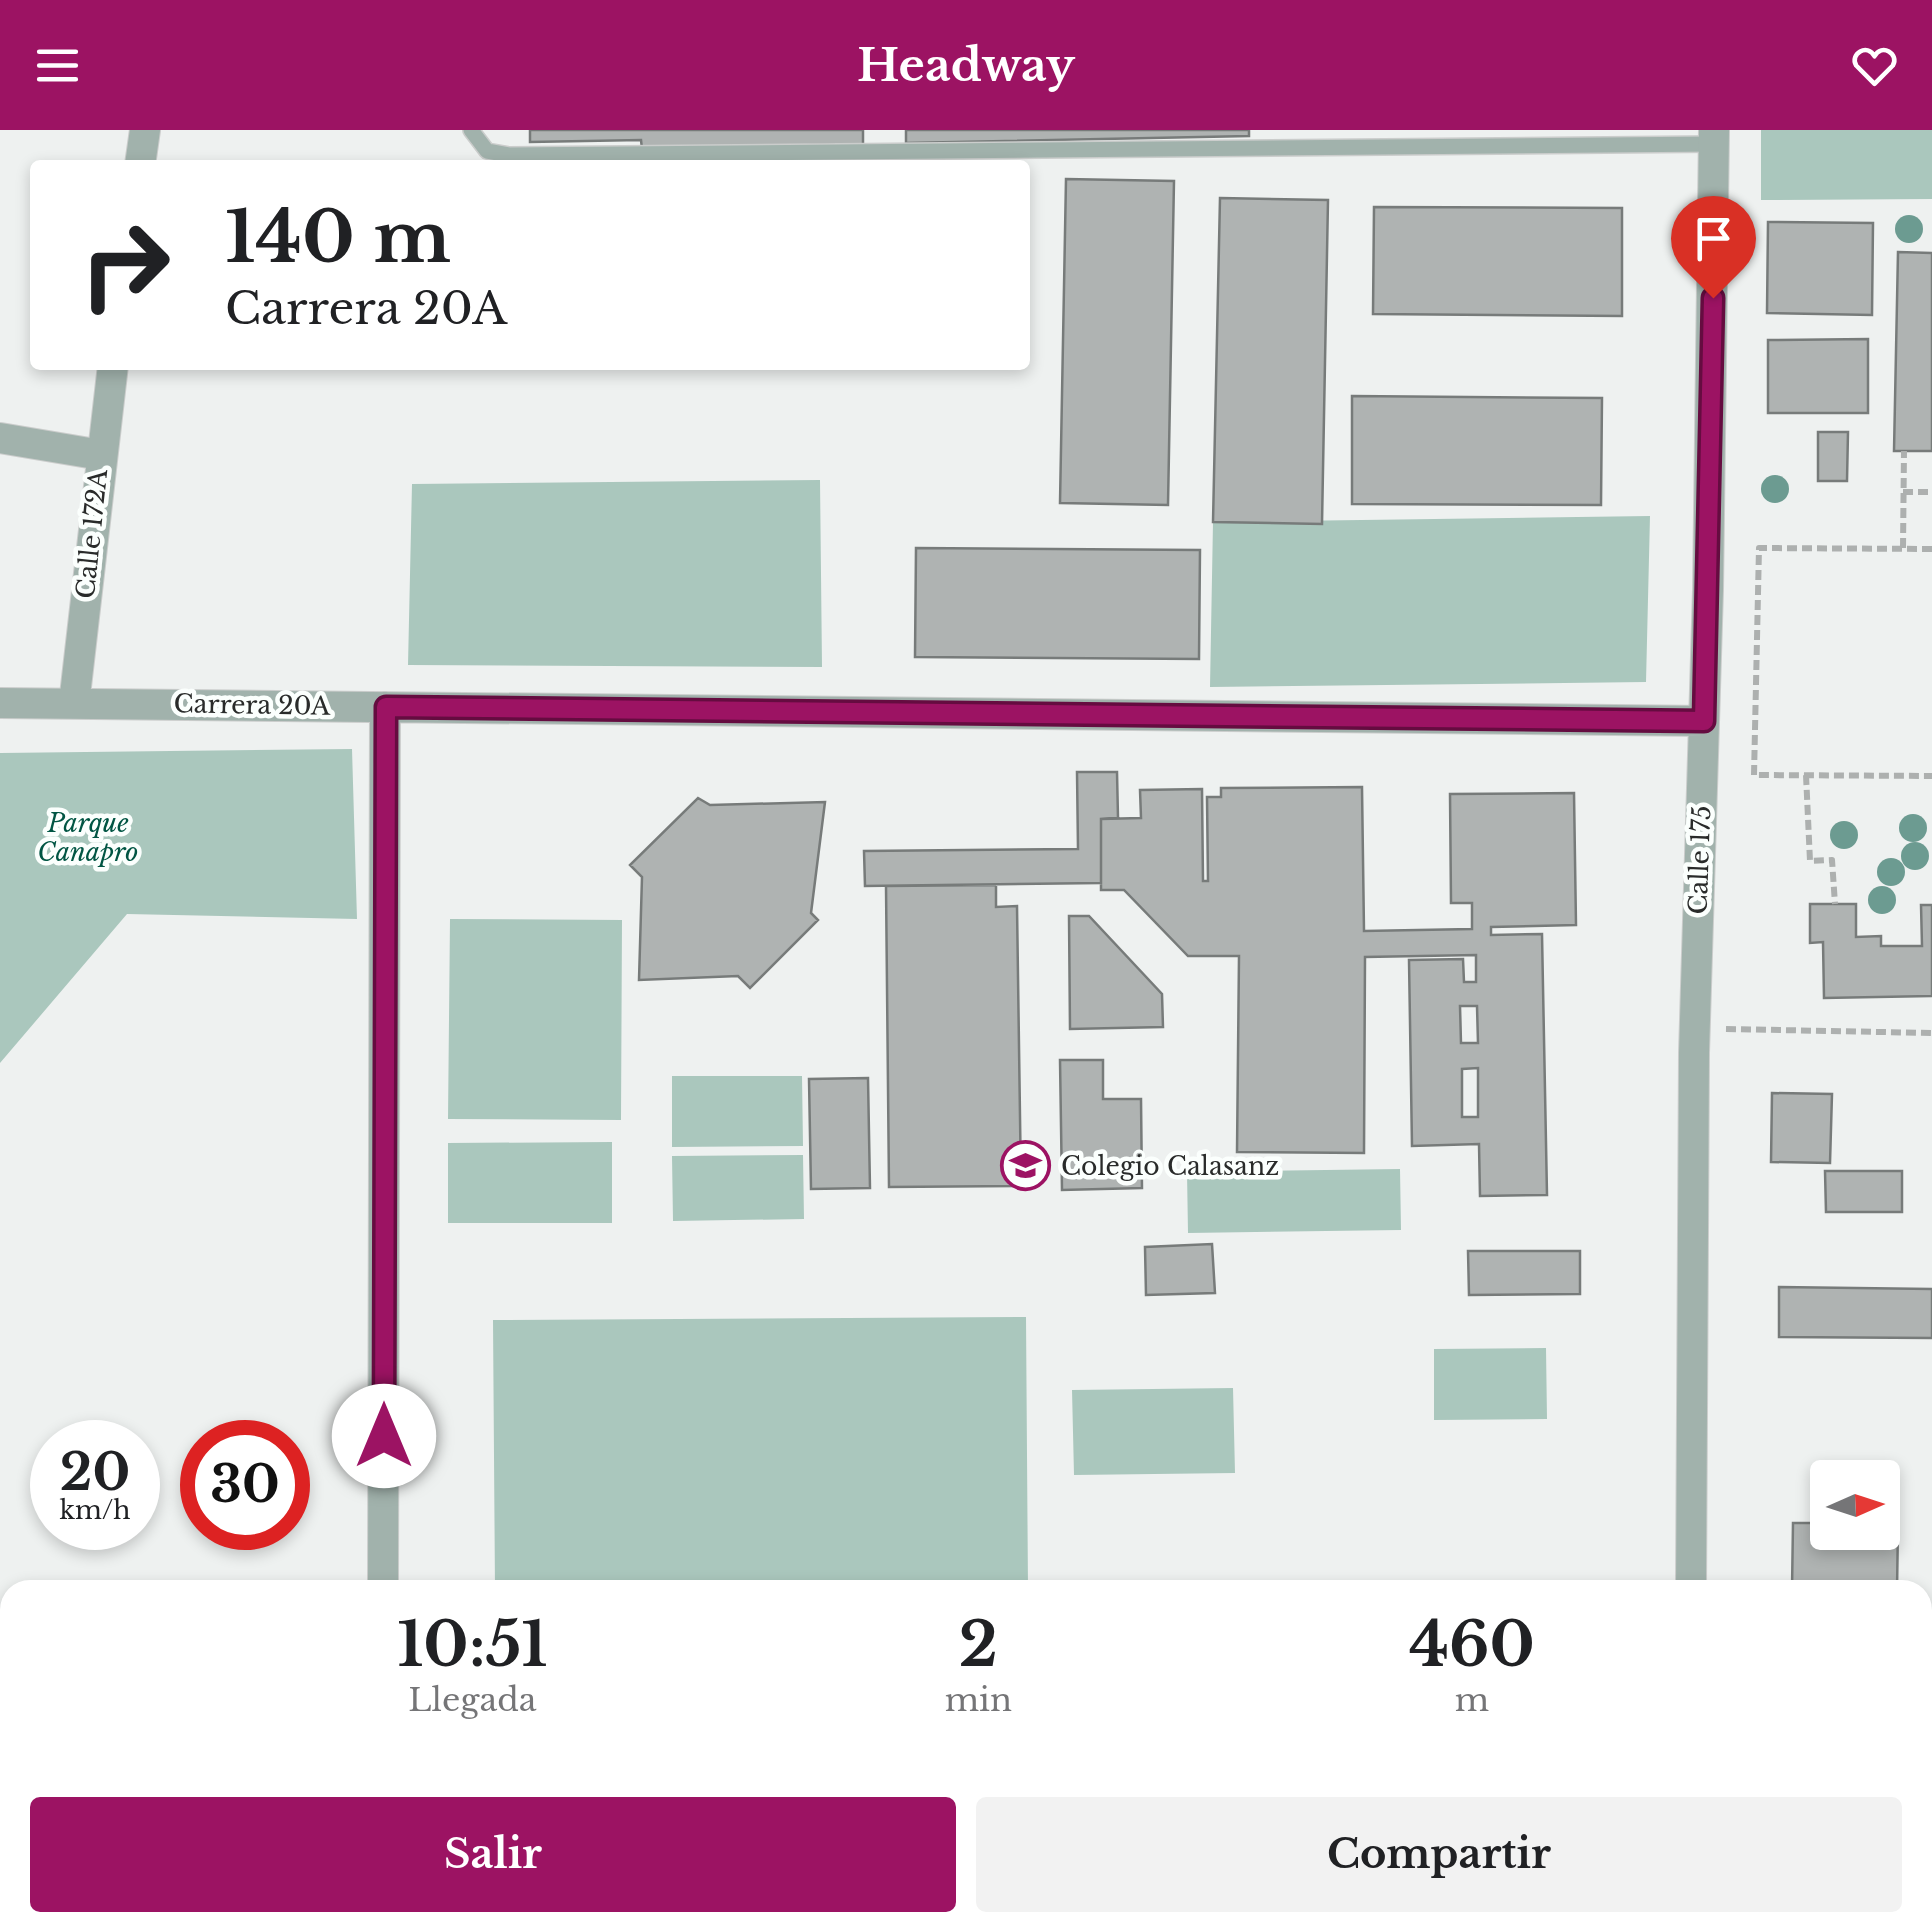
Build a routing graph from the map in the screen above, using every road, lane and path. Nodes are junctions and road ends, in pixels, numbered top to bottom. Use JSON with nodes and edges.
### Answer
{"nodes":[{"id":1,"x":145,"y":130,"type":"edge"},
{"id":2,"x":471,"y":130,"type":"edge"},
{"id":3,"x":1714,"y":137,"type":"edge"},
{"id":4,"x":141,"y":160,"type":"edge"},
{"id":5,"x":112,"y":370,"type":"edge"},
{"id":6,"x":0,"y":438,"type":"edge"},
{"id":7,"x":1904,"y":451,"type":"dead end"},
{"id":8,"x":101,"y":455,"type":"junction"},
{"id":9,"x":1903,"y":492,"type":"junction"},
{"id":10,"x":1932,"y":492,"type":"edge"},
{"id":11,"x":1902,"y":548,"type":"junction"},
{"id":12,"x":1932,"y":548,"type":"edge"},
{"id":13,"x":0,"y":703,"type":"edge"},
{"id":14,"x":74,"y":704,"type":"junction"},
{"id":15,"x":386,"y":707,"type":"junction"},
{"id":16,"x":1704,"y":721,"type":"junction"},
{"id":17,"x":1806,"y":775,"type":"junction"},
{"id":18,"x":1932,"y":776,"type":"edge"},
{"id":19,"x":1835,"y":904,"type":"dead end"},
{"id":20,"x":1695,"y":1028,"type":"junction"},
{"id":21,"x":1932,"y":1033,"type":"edge"},
{"id":22,"x":383,"y":1580,"type":"edge"},
{"id":23,"x":1691,"y":1580,"type":"edge"}],
"edges":[{"from":1,"to":4,"type":"street"},
{"from":2,"to":3,"type":"lane"},
{"from":3,"to":16,"type":"street","name":"Calle 175"},
{"from":5,"to":8,"type":"street","name":"Calle 172A"},
{"from":6,"to":8,"type":"street"},
{"from":7,"to":9,"type":"path"},
{"from":8,"to":14,"type":"street","name":"Calle 172A"},
{"from":9,"to":10,"type":"path"},
{"from":9,"to":11,"type":"path"},
{"from":11,"to":12,"type":"path"},
{"from":11,"to":17,"type":"path"},
{"from":13,"to":14,"type":"street","name":"Carrera 20A"},
{"from":14,"to":15,"type":"street","name":"Carrera 20A"},
{"from":15,"to":16,"type":"street","name":"Carrera 20A"},
{"from":15,"to":22,"type":"street"},
{"from":16,"to":20,"type":"street","name":"Calle 175"},
{"from":17,"to":18,"type":"path"},
{"from":17,"to":19,"type":"path"},
{"from":20,"to":21,"type":"path"},
{"from":20,"to":23,"type":"street","name":"Calle 175"}]}
